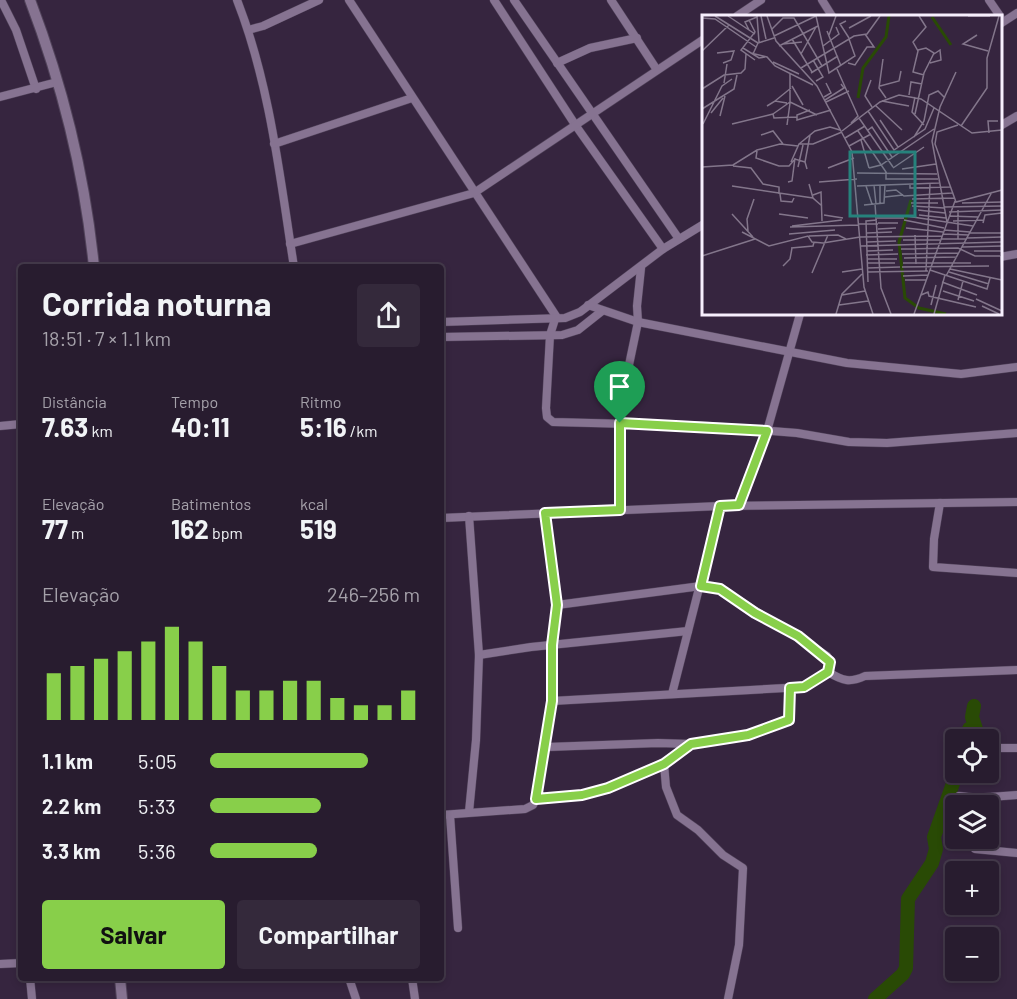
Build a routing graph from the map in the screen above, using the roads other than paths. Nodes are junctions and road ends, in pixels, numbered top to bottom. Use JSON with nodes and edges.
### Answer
{"nodes":[{"id":1,"x":1,"y":0,"type":"edge"},
{"id":2,"x":30,"y":0,"type":"edge"},
{"id":3,"x":237,"y":0,"type":"edge"},
{"id":4,"x":319,"y":0,"type":"edge"},
{"id":5,"x":349,"y":0,"type":"edge"},
{"id":6,"x":494,"y":0,"type":"edge"},
{"id":7,"x":514,"y":0,"type":"edge"},
{"id":8,"x":611,"y":0,"type":"edge"},
{"id":9,"x":761,"y":0,"type":"edge"},
{"id":10,"x":822,"y":0,"type":"edge"},
{"id":11,"x":988,"y":0,"type":"edge"},
{"id":12,"x":502,"y":12,"type":"junction"},
{"id":13,"x":1017,"y":13,"type":"edge"},
{"id":14,"x":738,"y":15,"type":"edge"},
{"id":15,"x":831,"y":15,"type":"edge"},
{"id":16,"x":998,"y":15,"type":"edge"},
{"id":17,"x":1002,"y":20,"type":"edge"},
{"id":18,"x":11,"y":21,"type":"junction"},
{"id":19,"x":0,"y":23,"type":"edge"},
{"id":20,"x":248,"y":30,"type":"junction"},
{"id":21,"x":637,"y":38,"type":"junction"},
{"id":22,"x":702,"y":43,"type":"edge"},
{"id":23,"x":557,"y":63,"type":"junction"},
{"id":24,"x":657,"y":70,"type":"junction"},
{"id":25,"x":57,"y":82,"type":"junction"},
{"id":26,"x":36,"y":89,"type":"junction"},
{"id":27,"x":0,"y":97,"type":"edge"},
{"id":28,"x":412,"y":98,"type":"junction"},
{"id":29,"x":593,"y":114,"type":"junction"},
{"id":30,"x":1017,"y":116,"type":"edge"},
{"id":31,"x":1002,"y":125,"type":"edge"},
{"id":32,"x":576,"y":126,"type":"junction"},
{"id":33,"x":274,"y":144,"type":"junction"},
{"id":34,"x":474,"y":193,"type":"junction"},
{"id":35,"x":702,"y":225,"type":"edge"},
{"id":36,"x":679,"y":238,"type":"junction"},
{"id":37,"x":291,"y":243,"type":"junction"},
{"id":38,"x":663,"y":249,"type":"junction"},
{"id":39,"x":1017,"y":254,"type":"edge"},
{"id":40,"x":1002,"y":257,"type":"edge"},
{"id":41,"x":93,"y":264,"type":"edge"},
{"id":42,"x":294,"y":264,"type":"edge"},
{"id":43,"x":641,"y":268,"type":"junction"},
{"id":44,"x":588,"y":305,"type":"junction"},
{"id":45,"x":602,"y":310,"type":"junction"},
{"id":46,"x":800,"y":315,"type":"edge"},
{"id":47,"x":556,"y":316,"type":"junction"},
{"id":48,"x":444,"y":322,"type":"edge"},
{"id":49,"x":638,"y":322,"type":"junction"},
{"id":50,"x":550,"y":335,"type":"junction"},
{"id":51,"x":444,"y":337,"type":"edge"},
{"id":52,"x":788,"y":352,"type":"junction"},
{"id":53,"x":1017,"y":368,"type":"edge"},
{"id":54,"x":620,"y":423,"type":"junction"},
{"id":55,"x":18,"y":424,"type":"edge"},
{"id":56,"x":0,"y":426,"type":"edge"},
{"id":57,"x":767,"y":431,"type":"junction"},
{"id":58,"x":1017,"y":433,"type":"edge"},
{"id":59,"x":1017,"y":502,"type":"edge"},
{"id":60,"x":940,"y":503,"type":"junction"},
{"id":61,"x":739,"y":505,"type":"junction"},
{"id":62,"x":720,"y":506,"type":"junction"},
{"id":63,"x":620,"y":510,"type":"junction"},
{"id":64,"x":545,"y":513,"type":"junction"},
{"id":65,"x":470,"y":516,"type":"junction"},
{"id":66,"x":444,"y":518,"type":"edge"},
{"id":67,"x":1017,"y":573,"type":"edge"},
{"id":68,"x":701,"y":586,"type":"junction"},
{"id":69,"x":557,"y":605,"type":"junction"},
{"id":70,"x":688,"y":632,"type":"junction"},
{"id":71,"x":552,"y":645,"type":"junction"},
{"id":72,"x":479,"y":655,"type":"junction"},
{"id":73,"x":1017,"y":670,"type":"edge"},
{"id":74,"x":828,"y":672,"type":"junction"},
{"id":75,"x":790,"y":688,"type":"junction"},
{"id":76,"x":672,"y":694,"type":"junction"},
{"id":77,"x":552,"y":701,"type":"junction"},
{"id":78,"x":691,"y":744,"type":"junction"},
{"id":79,"x":546,"y":747,"type":"junction"},
{"id":80,"x":999,"y":748,"type":"edge"},
{"id":81,"x":1017,"y":748,"type":"edge"},
{"id":82,"x":664,"y":764,"type":"junction"},
{"id":83,"x":1017,"y":795,"type":"edge"},
{"id":84,"x":999,"y":796,"type":"edge"},
{"id":85,"x":536,"y":799,"type":"junction"},
{"id":86,"x":469,"y":812,"type":"junction"},
{"id":87,"x":445,"y":815,"type":"edge"},
{"id":88,"x":975,"y":849,"type":"dead end"},
{"id":89,"x":1017,"y":853,"type":"edge"},
{"id":90,"x":458,"y":928,"type":"dead end"},
{"id":91,"x":18,"y":963,"type":"edge"},
{"id":92,"x":0,"y":964,"type":"edge"},
{"id":93,"x":30,"y":981,"type":"edge"},
{"id":94,"x":120,"y":981,"type":"edge"},
{"id":95,"x":350,"y":981,"type":"edge"},
{"id":96,"x":412,"y":981,"type":"edge"},
{"id":97,"x":32,"y":999,"type":"edge"},
{"id":98,"x":122,"y":999,"type":"edge"},
{"id":99,"x":356,"y":999,"type":"edge"},
{"id":100,"x":415,"y":999,"type":"edge"},
{"id":101,"x":728,"y":999,"type":"edge"}],
"edges":[{"from":1,"to":18,"type":"street"},
{"from":2,"to":25,"type":"main road"},
{"from":3,"to":20,"type":"street"},
{"from":4,"to":20,"type":"street"},
{"from":5,"to":28,"type":"street"},
{"from":6,"to":12,"type":"street"},
{"from":7,"to":12,"type":"street"},
{"from":7,"to":23,"type":"street"},
{"from":8,"to":21,"type":"street"},
{"from":9,"to":14,"type":"street"},
{"from":10,"to":15,"type":"street"},
{"from":11,"to":16,"type":"street"},
{"from":12,"to":32,"type":"street"},
{"from":13,"to":17,"type":"street"},
{"from":18,"to":19,"type":"street"},
{"from":18,"to":26,"type":"street"},
{"from":20,"to":33,"type":"street"},
{"from":21,"to":23,"type":"street"},
{"from":21,"to":24,"type":"street"},
{"from":22,"to":24,"type":"street"},
{"from":23,"to":29,"type":"street"},
{"from":24,"to":29,"type":"street"},
{"from":25,"to":26,"type":"street"},
{"from":25,"to":41,"type":"main road"},
{"from":26,"to":27,"type":"street"},
{"from":28,"to":33,"type":"street"},
{"from":28,"to":34,"type":"street"},
{"from":29,"to":32,"type":"street"},
{"from":29,"to":36,"type":"street"},
{"from":30,"to":31,"type":"street"},
{"from":32,"to":34,"type":"street"},
{"from":32,"to":38,"type":"street"},
{"from":33,"to":37,"type":"street"},
{"from":34,"to":37,"type":"street"},
{"from":34,"to":47,"type":"street"},
{"from":35,"to":36,"type":"street"},
{"from":36,"to":38,"type":"street"},
{"from":37,"to":42,"type":"street"},
{"from":38,"to":43,"type":"street"},
{"from":39,"to":40,"type":"street"},
{"from":43,"to":44,"type":"street"},
{"from":43,"to":49,"type":"street"},
{"from":44,"to":45,"type":"street"},
{"from":44,"to":47,"type":"street"},
{"from":45,"to":49,"type":"street"},
{"from":45,"to":50,"type":"street"},
{"from":46,"to":52,"type":"street"},
{"from":47,"to":48,"type":"street"},
{"from":47,"to":50,"type":"street"},
{"from":49,"to":52,"type":"street"},
{"from":49,"to":54,"type":"street"},
{"from":50,"to":51,"type":"street"},
{"from":50,"to":54,"type":"street"},
{"from":52,"to":53,"type":"street"},
{"from":52,"to":57,"type":"street"},
{"from":54,"to":57,"type":"street"},
{"from":54,"to":63,"type":"street"},
{"from":55,"to":56,"type":"street"},
{"from":57,"to":58,"type":"street"},
{"from":57,"to":61,"type":"street"},
{"from":59,"to":60,"type":"street"},
{"from":60,"to":61,"type":"street"},
{"from":60,"to":67,"type":"street"},
{"from":61,"to":62,"type":"street"},
{"from":62,"to":63,"type":"street"},
{"from":62,"to":68,"type":"street"},
{"from":63,"to":64,"type":"street"},
{"from":64,"to":65,"type":"street"},
{"from":64,"to":69,"type":"street"},
{"from":65,"to":66,"type":"street"},
{"from":65,"to":72,"type":"street"},
{"from":68,"to":69,"type":"street"},
{"from":68,"to":70,"type":"street"},
{"from":68,"to":74,"type":"street"},
{"from":69,"to":71,"type":"street"},
{"from":70,"to":71,"type":"street"},
{"from":70,"to":76,"type":"street"},
{"from":71,"to":72,"type":"street"},
{"from":71,"to":77,"type":"street"},
{"from":72,"to":86,"type":"street"},
{"from":73,"to":74,"type":"street"},
{"from":74,"to":75,"type":"street"},
{"from":75,"to":76,"type":"street"},
{"from":75,"to":78,"type":"street"},
{"from":76,"to":77,"type":"street"},
{"from":77,"to":79,"type":"street"},
{"from":78,"to":79,"type":"street"},
{"from":78,"to":82,"type":"street"},
{"from":79,"to":85,"type":"street"},
{"from":80,"to":81,"type":"street"},
{"from":82,"to":85,"type":"street"},
{"from":82,"to":101,"type":"street"},
{"from":83,"to":84,"type":"street"},
{"from":85,"to":86,"type":"street"},
{"from":86,"to":87,"type":"street"},
{"from":87,"to":90,"type":"street"},
{"from":88,"to":89,"type":"street"},
{"from":91,"to":92,"type":"street"},
{"from":93,"to":97,"type":"street"},
{"from":94,"to":98,"type":"main road"},
{"from":95,"to":99,"type":"street"},
{"from":96,"to":100,"type":"street"}]}
